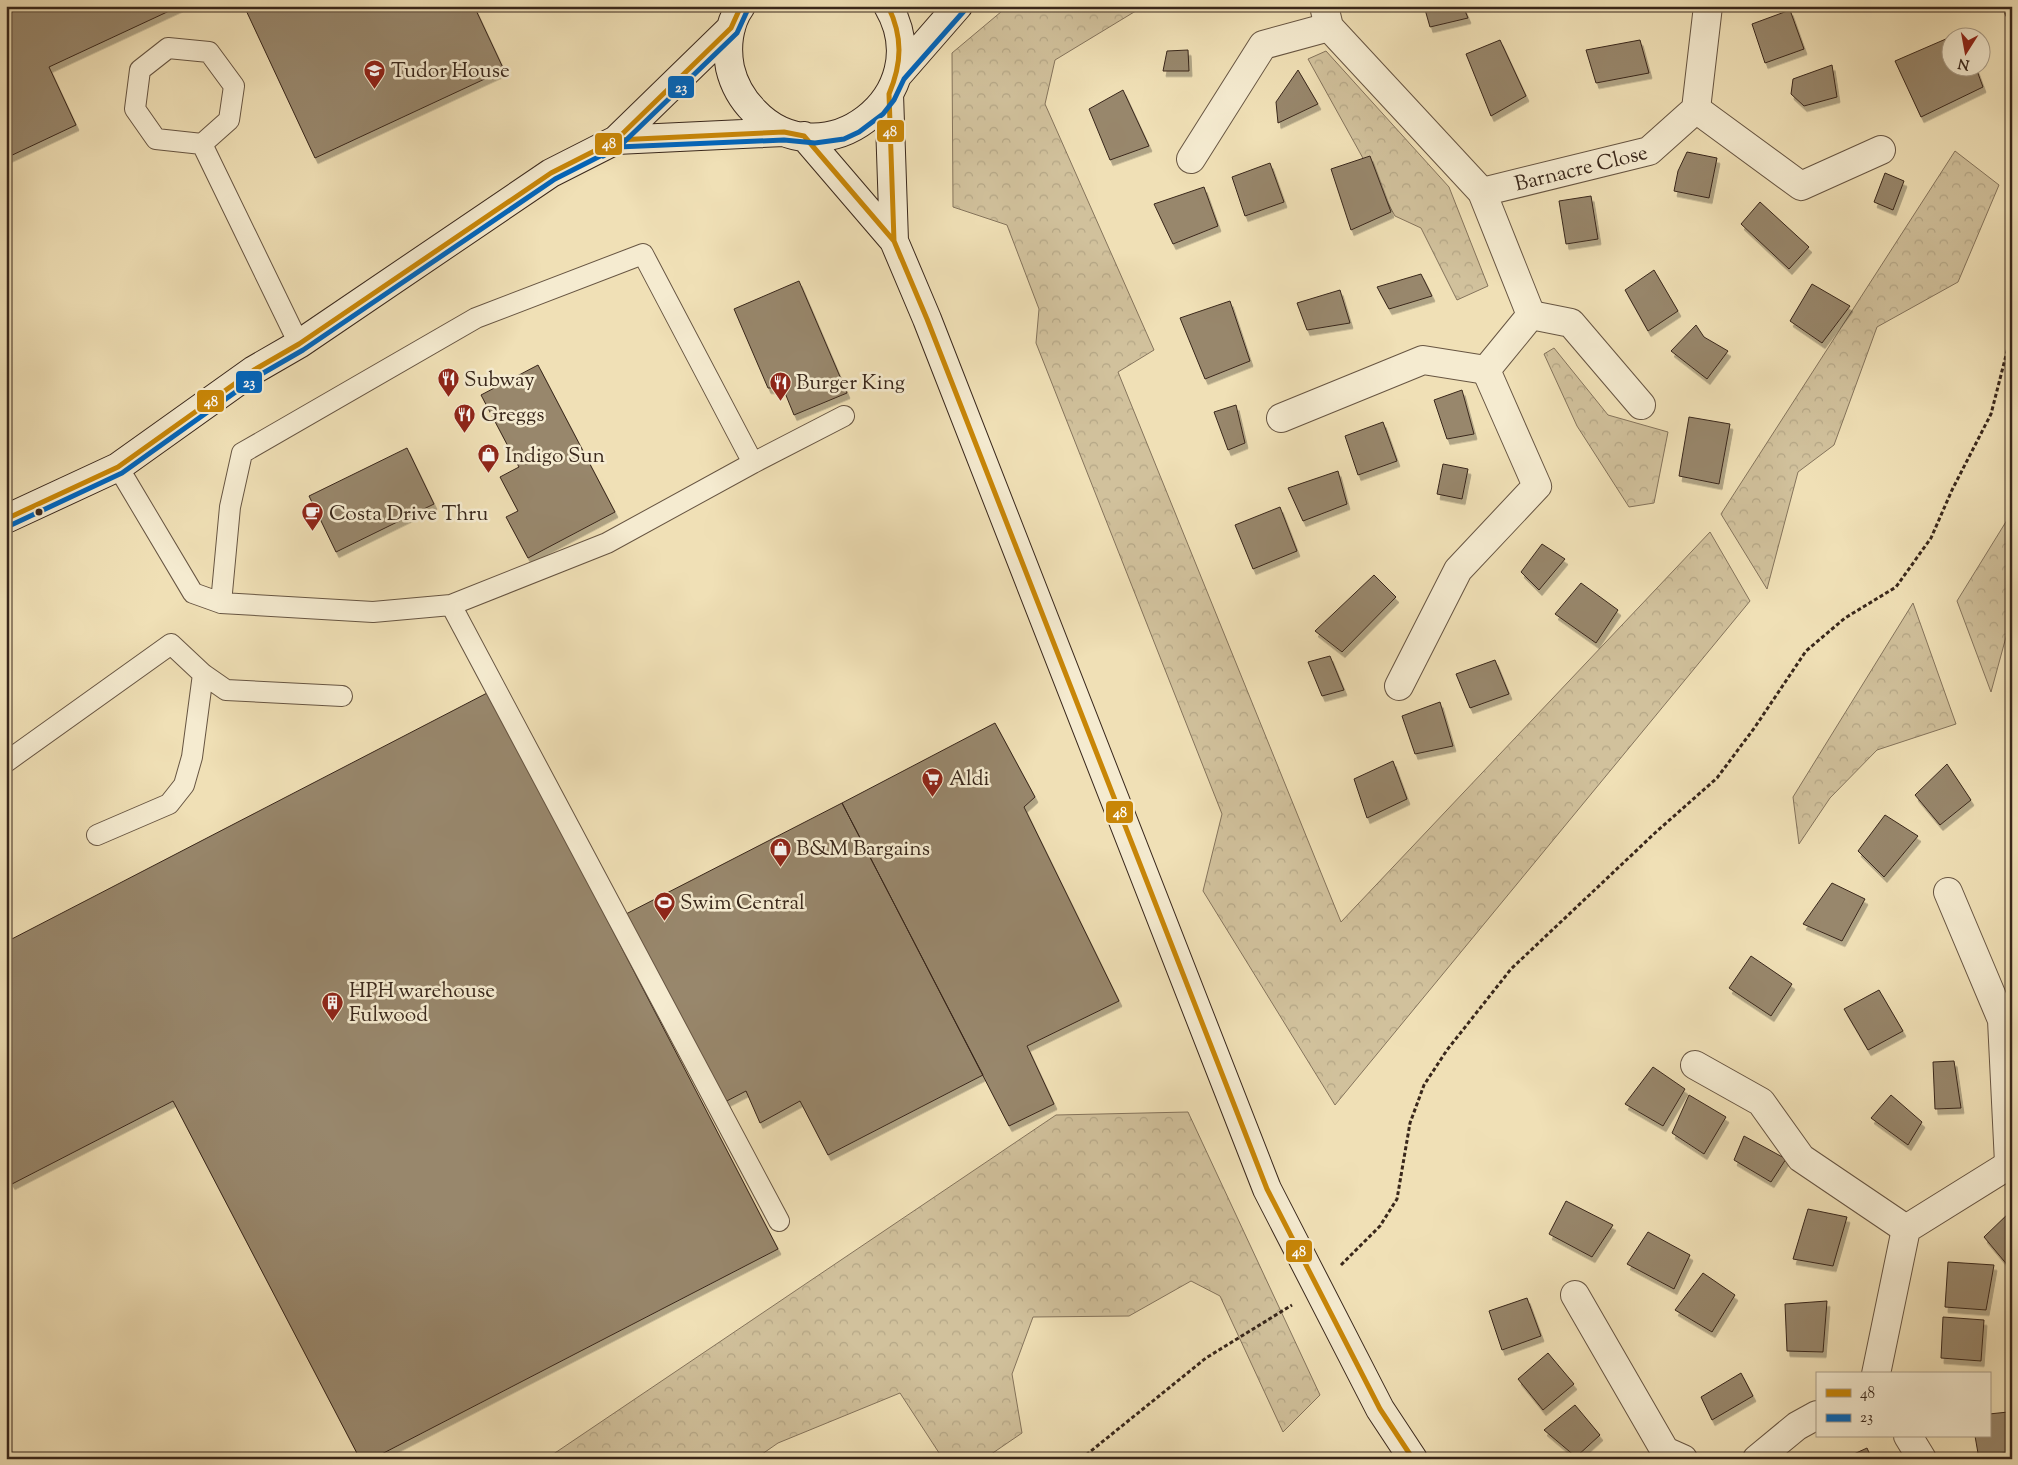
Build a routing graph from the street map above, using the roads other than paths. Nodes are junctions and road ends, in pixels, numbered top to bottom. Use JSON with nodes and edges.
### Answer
{"nodes":[{"id":1,"x":888,"y":6,"type":"edge"},
{"id":2,"x":958,"y":6,"type":"edge"},
{"id":3,"x":1708,"y":6,"type":"edge"},
{"id":4,"x":737,"y":13,"type":"edge"},
{"id":5,"x":1326,"y":17,"type":"edge"},
{"id":6,"x":893,"y":85,"type":"junction"},
{"id":7,"x":1696,"y":109,"type":"junction"},
{"id":8,"x":794,"y":134,"type":"junction"},
{"id":9,"x":616,"y":140,"type":"junction"},
{"id":10,"x":202,"y":144,"type":"junction"},
{"id":11,"x":1881,"y":150,"type":"dead end"},
{"id":12,"x":1191,"y":159,"type":"dead end"},
{"id":13,"x":1482,"y":192,"type":"junction"},
{"id":14,"x":894,"y":241,"type":"junction"},
{"id":15,"x":1531,"y":316,"type":"junction"},
{"id":16,"x":299,"y":344,"type":"junction"},
{"id":17,"x":1486,"y":370,"type":"junction"},
{"id":18,"x":1641,"y":405,"type":"dead end"},
{"id":19,"x":844,"y":416,"type":"dead end"},
{"id":20,"x":1281,"y":418,"type":"dead end"},
{"id":21,"x":753,"y":463,"type":"junction"},
{"id":22,"x":118,"y":467,"type":"junction"},
{"id":23,"x":6,"y":519,"type":"edge"},
{"id":24,"x":221,"y":603,"type":"junction"},
{"id":25,"x":451,"y":605,"type":"junction"},
{"id":26,"x":203,"y":674,"type":"junction"},
{"id":27,"x":1399,"y":686,"type":"dead end"},
{"id":28,"x":342,"y":696,"type":"dead end"},
{"id":29,"x":6,"y":762,"type":"edge"},
{"id":30,"x":97,"y":835,"type":"dead end"},
{"id":31,"x":1948,"y":892,"type":"dead end"},
{"id":32,"x":1695,"y":1065,"type":"dead end"},
{"id":33,"x":2011,"y":1163,"type":"edge"},
{"id":34,"x":779,"y":1221,"type":"dead end"},
{"id":35,"x":1906,"y":1229,"type":"junction"},
{"id":36,"x":1574,"y":1294,"type":"dead end"},
{"id":37,"x":1876,"y":1372,"type":"edge"},
{"id":38,"x":1816,"y":1416,"type":"edge"},
{"id":39,"x":1909,"y":1438,"type":"edge"},
{"id":40,"x":1413,"y":1459,"type":"edge"},
{"id":41,"x":1683,"y":1459,"type":"edge"},
{"id":42,"x":1758,"y":1459,"type":"edge"},
{"id":43,"x":1922,"y":1459,"type":"edge"}],
"edges":[{"from":1,"to":6,"type":"street"},
{"from":2,"to":6,"type":"street"},
{"from":3,"to":7,"type":"street"},
{"from":4,"to":8,"type":"street"},
{"from":4,"to":9,"type":"street"},
{"from":5,"to":12,"type":"street"},
{"from":5,"to":13,"type":"street"},
{"from":6,"to":8,"type":"street"},
{"from":6,"to":14,"type":"street"},
{"from":7,"to":11,"type":"street"},
{"from":7,"to":13,"type":"street","name":"Barnacre Close"},
{"from":8,"to":9,"type":"street"},
{"from":8,"to":14,"type":"street"},
{"from":9,"to":16,"type":"street"},
{"from":10,"to":10,"type":"lane"},
{"from":10,"to":16,"type":"lane"},
{"from":13,"to":15,"type":"street"},
{"from":14,"to":40,"type":"street"},
{"from":15,"to":17,"type":"street"},
{"from":15,"to":18,"type":"street"},
{"from":16,"to":22,"type":"street"},
{"from":17,"to":20,"type":"street"},
{"from":17,"to":27,"type":"street"},
{"from":19,"to":21,"type":"lane"},
{"from":21,"to":24,"type":"lane"},
{"from":21,"to":25,"type":"lane"},
{"from":22,"to":23,"type":"street"},
{"from":22,"to":24,"type":"lane"},
{"from":24,"to":25,"type":"lane"},
{"from":25,"to":34,"type":"lane"},
{"from":26,"to":28,"type":"lane"},
{"from":26,"to":29,"type":"lane"},
{"from":26,"to":30,"type":"lane"},
{"from":31,"to":33,"type":"street"},
{"from":32,"to":35,"type":"street"},
{"from":33,"to":35,"type":"street"},
{"from":35,"to":37,"type":"street"},
{"from":36,"to":41,"type":"street"},
{"from":38,"to":42,"type":"street"},
{"from":39,"to":43,"type":"street"}]}
